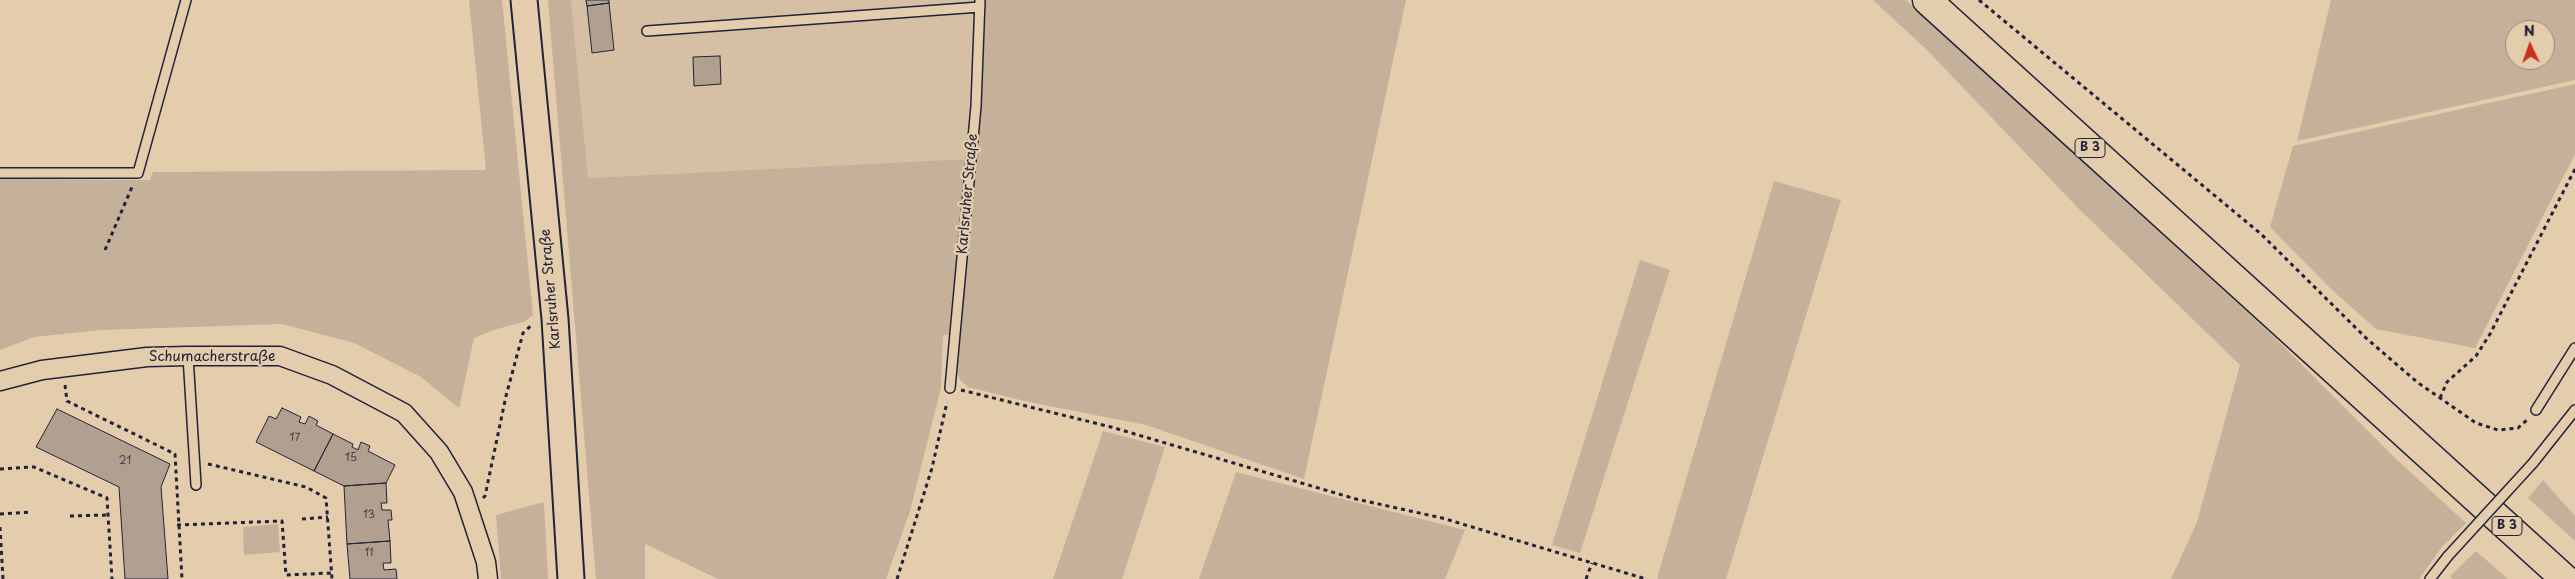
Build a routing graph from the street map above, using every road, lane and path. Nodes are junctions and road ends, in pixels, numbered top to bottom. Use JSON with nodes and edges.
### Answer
{"nodes":[{"id":1,"x":186,"y":0,"type":"edge"},
{"id":2,"x":524,"y":0,"type":"edge"},
{"id":3,"x":1927,"y":0,"type":"edge"},
{"id":4,"x":1979,"y":0,"type":"edge"},
{"id":5,"x":980,"y":4,"type":"edge"},
{"id":6,"x":646,"y":31,"type":"dead end"},
{"id":7,"x":2575,"y":169,"type":"edge"},
{"id":8,"x":0,"y":173,"type":"edge"},
{"id":9,"x":138,"y":173,"type":"junction"},
{"id":10,"x":105,"y":250,"type":"dead end"},
{"id":11,"x":555,"y":319,"type":"junction"},
{"id":12,"x":2575,"y":348,"type":"edge"},
{"id":13,"x":188,"y":356,"type":"junction"},
{"id":14,"x":0,"y":381,"type":"edge"},
{"id":15,"x":65,"y":388,"type":"dead end"},
{"id":16,"x":950,"y":388,"type":"junction"},
{"id":17,"x":2440,"y":398,"type":"junction"},
{"id":18,"x":2536,"y":410,"type":"joint"},
{"id":19,"x":2575,"y":410,"type":"edge"},
{"id":20,"x":195,"y":461,"type":"junction"},
{"id":21,"x":0,"y":469,"type":"edge"},
{"id":22,"x":196,"y":485,"type":"dead end"},
{"id":23,"x":467,"y":505,"type":"junction"},
{"id":24,"x":31,"y":512,"type":"dead end"},
{"id":25,"x":0,"y":514,"type":"edge"},
{"id":26,"x":108,"y":515,"type":"junction"},
{"id":27,"x":70,"y":516,"type":"dead end"},
{"id":28,"x":328,"y":517,"type":"junction"},
{"id":29,"x":302,"y":519,"type":"dead end"},
{"id":30,"x":177,"y":525,"type":"junction"},
{"id":31,"x":0,"y":527,"type":"edge"},
{"id":32,"x":1592,"y":563,"type":"junction"},
{"id":33,"x":331,"y":572,"type":"junction"},
{"id":34,"x":3,"y":579,"type":"edge"},
{"id":35,"x":112,"y":579,"type":"edge"},
{"id":36,"x":182,"y":579,"type":"edge"},
{"id":37,"x":332,"y":579,"type":"edge"},
{"id":38,"x":488,"y":579,"type":"edge"},
{"id":39,"x":571,"y":579,"type":"edge"},
{"id":40,"x":897,"y":579,"type":"edge"},
{"id":41,"x":1586,"y":579,"type":"edge"},
{"id":42,"x":1646,"y":579,"type":"edge"},
{"id":43,"x":2430,"y":579,"type":"edge"},
{"id":44,"x":2565,"y":579,"type":"edge"}],
"edges":[{"from":1,"to":9,"type":"lane"},
{"from":2,"to":11,"type":"main road","name":"Karlsruher Straße"},
{"from":3,"to":44,"type":"main road","number":"B 3"},
{"from":4,"to":17,"type":"path"},
{"from":5,"to":6,"type":"lane"},
{"from":5,"to":16,"type":"lane","name":"Karlsruher Straße"},
{"from":7,"to":17,"type":"path"},
{"from":8,"to":9,"type":"lane"},
{"from":9,"to":10,"type":"path"},
{"from":11,"to":23,"type":"path"},
{"from":11,"to":39,"type":"main road","name":"Karlsruher Straße"},
{"from":12,"to":18,"type":"lane"},
{"from":13,"to":14,"type":"street","name":"Schumacherstraße"},
{"from":13,"to":20,"type":"lane"},
{"from":13,"to":23,"type":"street","name":"Schumacherstraße"},
{"from":15,"to":30,"type":"path"},
{"from":16,"to":32,"type":"path"},
{"from":16,"to":40,"type":"path"},
{"from":17,"to":18,"type":"path"},
{"from":19,"to":43,"type":"lane","bridge":true},
{"from":20,"to":22,"type":"lane"},
{"from":20,"to":28,"type":"path"},
{"from":21,"to":26,"type":"path"},
{"from":23,"to":38,"type":"street","name":"Schumacherstraße"},
{"from":24,"to":25,"type":"path"},
{"from":26,"to":27,"type":"path"},
{"from":26,"to":35,"type":"path"},
{"from":28,"to":29,"type":"path"},
{"from":28,"to":33,"type":"path"},
{"from":30,"to":33,"type":"path"},
{"from":30,"to":36,"type":"path"},
{"from":31,"to":34,"type":"path"},
{"from":32,"to":41,"type":"path"},
{"from":32,"to":42,"type":"path"},
{"from":33,"to":37,"type":"path"}]}
